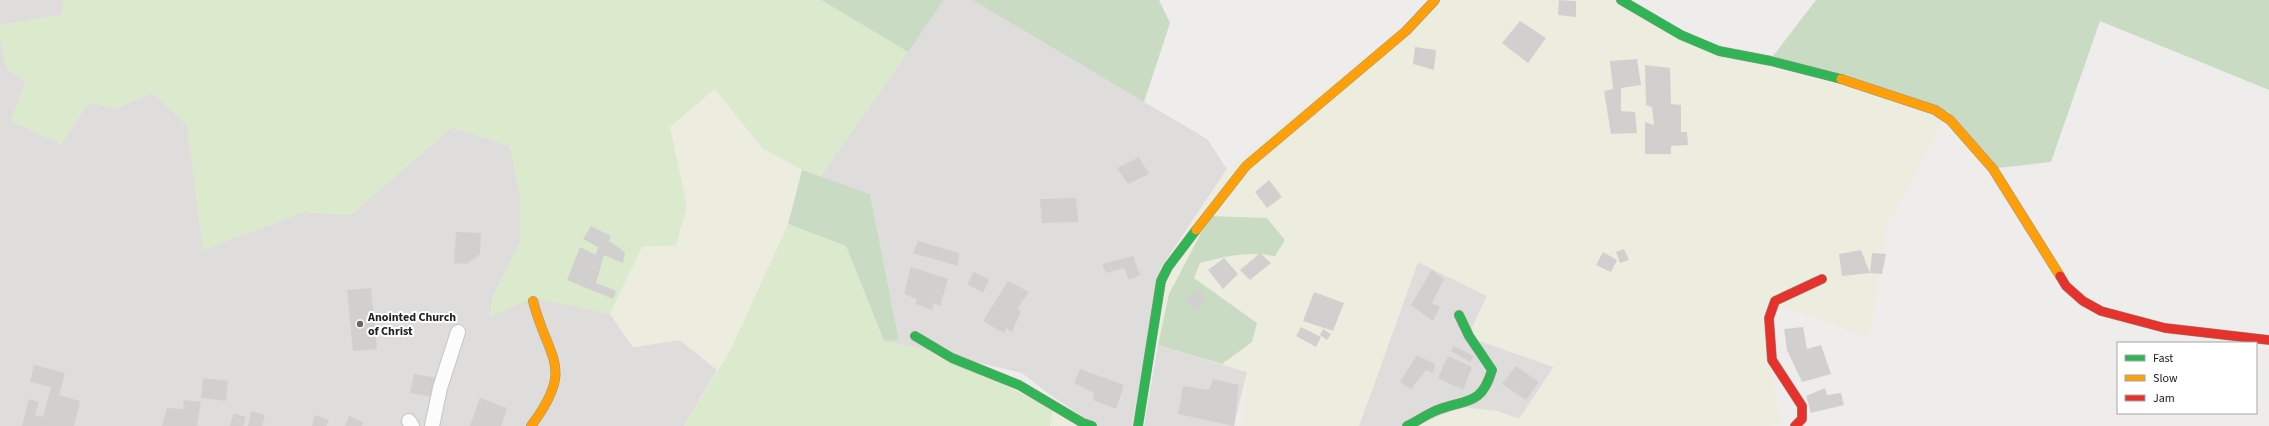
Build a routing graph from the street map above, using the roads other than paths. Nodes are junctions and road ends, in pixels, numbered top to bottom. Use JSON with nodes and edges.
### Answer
{"nodes":[{"id":1,"x":1435,"y":0,"type":"edge"},
{"id":2,"x":1621,"y":0,"type":"edge"},
{"id":3,"x":1822,"y":279,"type":"dead end"},
{"id":4,"x":533,"y":302,"type":"dead end"},
{"id":5,"x":1459,"y":315,"type":"dead end"},
{"id":6,"x":458,"y":332,"type":"dead end"},
{"id":7,"x":915,"y":336,"type":"dead end"},
{"id":8,"x":2269,"y":340,"type":"edge"},
{"id":9,"x":432,"y":426,"type":"edge"},
{"id":10,"x":531,"y":426,"type":"edge"},
{"id":11,"x":1092,"y":426,"type":"edge"},
{"id":12,"x":1138,"y":426,"type":"edge"},
{"id":13,"x":1407,"y":426,"type":"edge"},
{"id":14,"x":1795,"y":426,"type":"edge"}],
"edges":[{"from":1,"to":12,"type":"street"},
{"from":2,"to":8,"type":"street"},
{"from":3,"to":14,"type":"street"},
{"from":4,"to":10,"type":"street"},
{"from":5,"to":13,"type":"street"},
{"from":6,"to":9,"type":"street"},
{"from":7,"to":11,"type":"street"}]}
